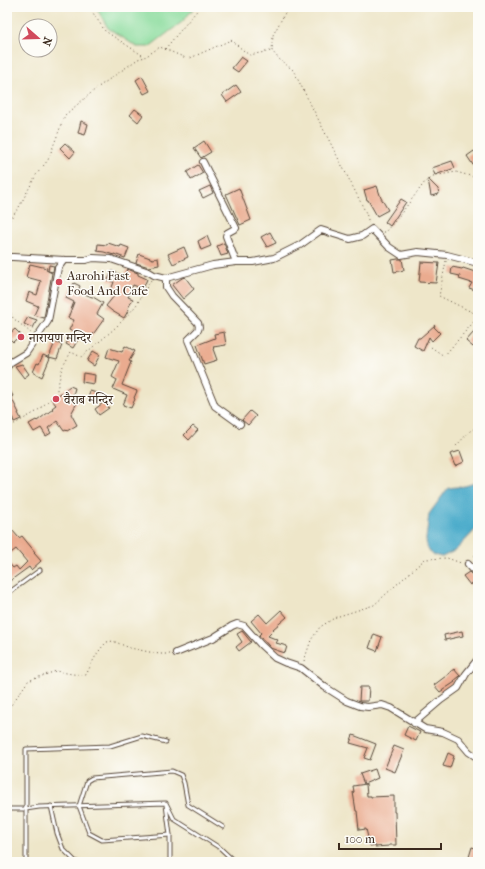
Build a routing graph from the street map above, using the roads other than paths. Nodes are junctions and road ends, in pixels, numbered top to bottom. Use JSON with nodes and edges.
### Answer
{"nodes":[{"id":1,"x":202,"y":162,"type":"dead end"},
{"id":2,"x":7,"y":257,"type":"edge"},
{"id":3,"x":64,"y":260,"type":"junction"},
{"id":4,"x":236,"y":262,"type":"junction"},
{"id":5,"x":478,"y":263,"type":"edge"},
{"id":6,"x":166,"y":278,"type":"junction"},
{"id":7,"x":7,"y":367,"type":"edge"},
{"id":8,"x":240,"y":424,"type":"dead end"},
{"id":9,"x":468,"y":564,"type":"road end"},
{"id":10,"x":40,"y":570,"type":"dead end"},
{"id":11,"x":478,"y":575,"type":"edge"},
{"id":12,"x":7,"y":594,"type":"edge"},
{"id":13,"x":176,"y":653,"type":"road end"},
{"id":14,"x":478,"y":659,"type":"edge"},
{"id":15,"x":414,"y":723,"type":"junction"},
{"id":16,"x":166,"y":742,"type":"dead end"},
{"id":17,"x":478,"y":758,"type":"edge"},
{"id":18,"x":166,"y":803,"type":"junction"},
{"id":19,"x":51,"y":806,"type":"junction"},
{"id":20,"x":79,"y":806,"type":"junction"},
{"id":21,"x":7,"y":809,"type":"edge"},
{"id":22,"x":26,"y":809,"type":"junction"},
{"id":23,"x":223,"y":827,"type":"dead end"},
{"id":24,"x":170,"y":835,"type":"junction"},
{"id":25,"x":26,"y":862,"type":"edge"},
{"id":26,"x":77,"y":862,"type":"edge"},
{"id":27,"x":170,"y":862,"type":"edge"},
{"id":28,"x":235,"y":862,"type":"edge"}],
"edges":[{"from":1,"to":4,"type":"street"},
{"from":2,"to":3,"type":"street"},
{"from":3,"to":6,"type":"street"},
{"from":3,"to":7,"type":"street"},
{"from":4,"to":5,"type":"street"},
{"from":4,"to":6,"type":"street"},
{"from":6,"to":8,"type":"street"},
{"from":9,"to":11,"type":"street"},
{"from":10,"to":12,"type":"lane"},
{"from":13,"to":15,"type":"street"},
{"from":14,"to":15,"type":"street"},
{"from":15,"to":17,"type":"street"},
{"from":16,"to":22,"type":"lane"},
{"from":18,"to":20,"type":"lane"},
{"from":18,"to":24,"type":"lane"},
{"from":18,"to":28,"type":"lane"},
{"from":19,"to":20,"type":"lane"},
{"from":19,"to":22,"type":"lane"},
{"from":19,"to":26,"type":"lane"},
{"from":20,"to":23,"type":"lane"},
{"from":20,"to":24,"type":"lane"},
{"from":21,"to":22,"type":"lane"},
{"from":22,"to":25,"type":"lane"},
{"from":24,"to":27,"type":"lane"}]}
